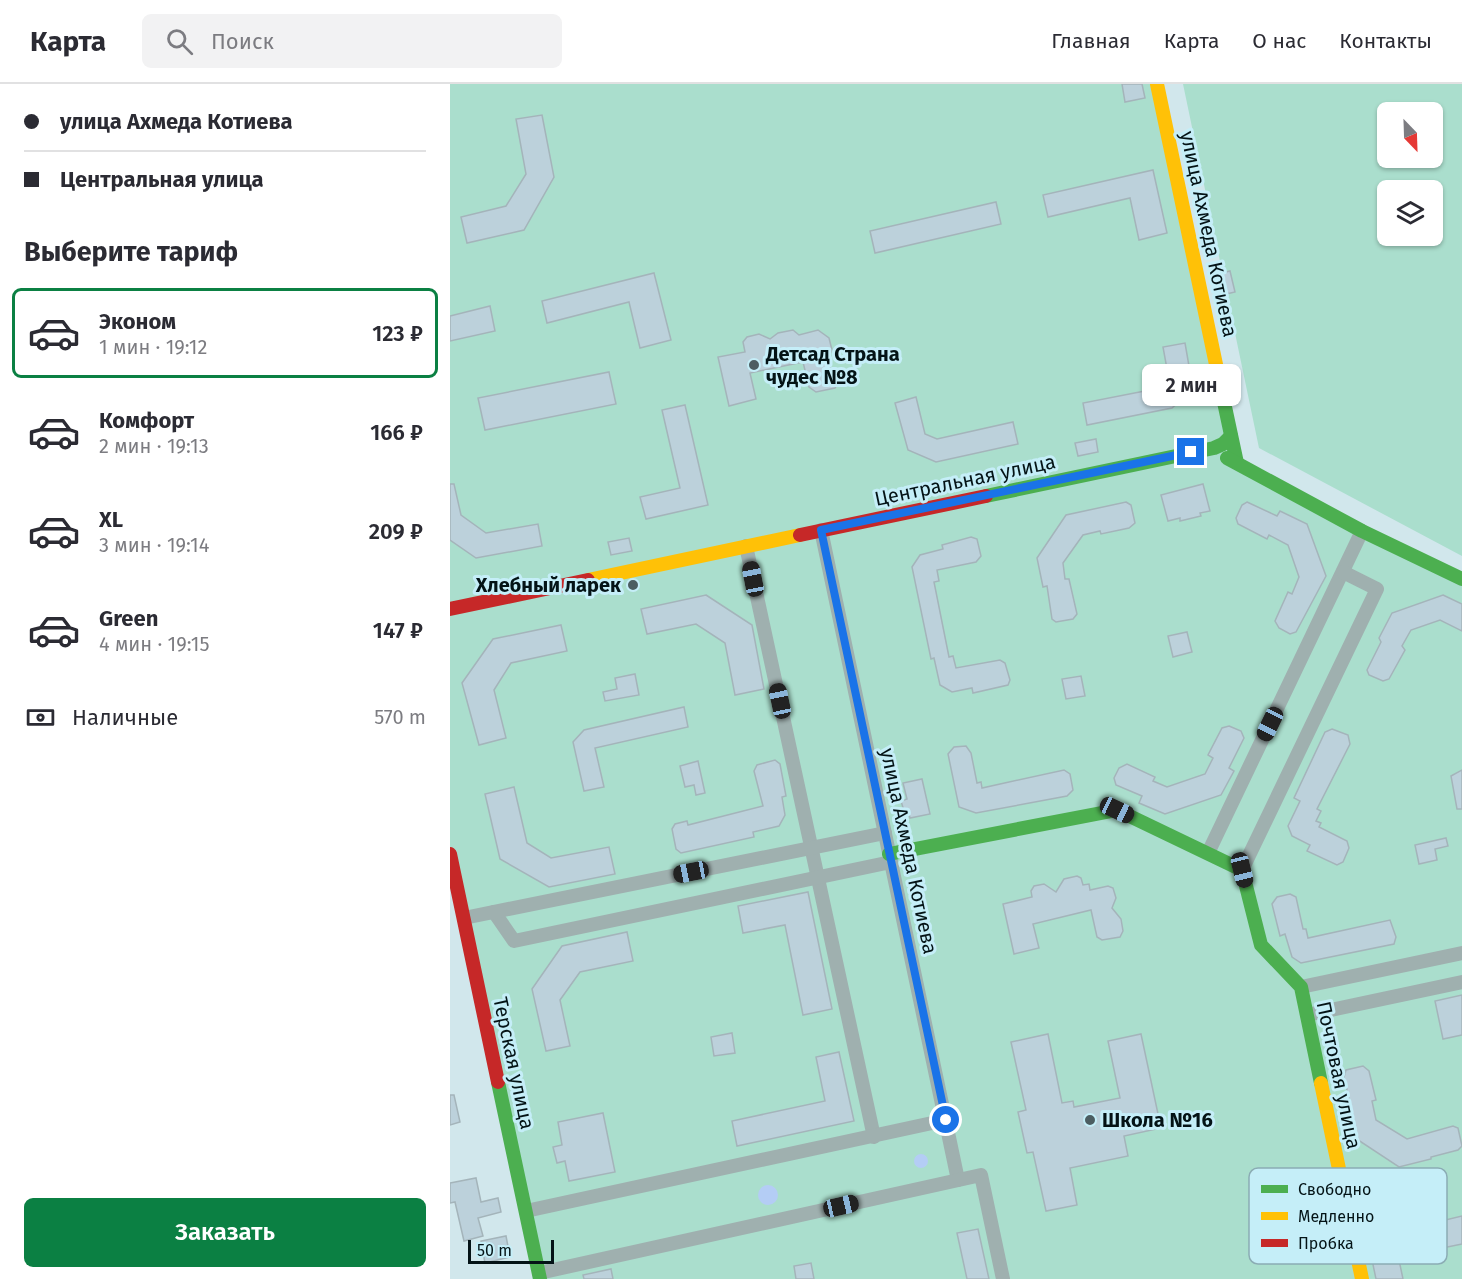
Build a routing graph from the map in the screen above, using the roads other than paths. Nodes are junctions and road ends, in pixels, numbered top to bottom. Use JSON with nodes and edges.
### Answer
{"nodes":[{"id":1,"x":1157,"y":84,"type":"edge"},
{"id":2,"x":1232,"y":436,"type":"junction"},
{"id":3,"x":1209,"y":448,"type":"junction"},
{"id":4,"x":1237,"y":463,"type":"junction"},
{"id":5,"x":821,"y":530,"type":"junction"},
{"id":6,"x":1362,"y":531,"type":"junction"},
{"id":7,"x":746,"y":546,"type":"junction"},
{"id":8,"x":1342,"y":572,"type":"junction"},
{"id":9,"x":1462,"y":579,"type":"edge"},
{"id":10,"x":450,"y":609,"type":"edge"},
{"id":11,"x":885,"y":833,"type":"junction"},
{"id":12,"x":811,"y":848,"type":"junction"},
{"id":13,"x":1208,"y":853,"type":"junction"},
{"id":14,"x":450,"y":854,"type":"edge"},
{"id":15,"x":890,"y":858,"type":"junction"},
{"id":16,"x":1242,"y":870,"type":"junction"},
{"id":17,"x":818,"y":878,"type":"junction"},
{"id":18,"x":494,"y":912,"type":"junction"},
{"id":19,"x":464,"y":918,"type":"junction"},
{"id":20,"x":1462,"y":953,"type":"edge"},
{"id":21,"x":1462,"y":982,"type":"edge"},
{"id":22,"x":1301,"y":987,"type":"junction"},
{"id":23,"x":1307,"y":1015,"type":"junction"},
{"id":24,"x":946,"y":1120,"type":"junction"},
{"id":25,"x":874,"y":1137,"type":"junction"},
{"id":26,"x":1339,"y":1168,"type":"edge"},
{"id":27,"x":958,"y":1180,"type":"junction"},
{"id":28,"x":526,"y":1211,"type":"junction"},
{"id":29,"x":1359,"y":1264,"type":"edge"},
{"id":30,"x":540,"y":1276,"type":"edge"},
{"id":31,"x":1003,"y":1279,"type":"edge"},
{"id":32,"x":1362,"y":1279,"type":"edge"}],
"edges":[{"from":1,"to":2,"type":"street","name":"улица Ахмеда Котиева"},
{"from":2,"to":3,"type":"street","name":"Центральная улица"},
{"from":2,"to":4,"type":"street","name":"улица Ахмеда Котиева"},
{"from":3,"to":4,"type":"street"},
{"from":3,"to":5,"type":"street","name":"Центральная улица"},
{"from":4,"to":6,"type":"street"},
{"from":5,"to":7,"type":"street","name":"Центральная улица"},
{"from":5,"to":11,"type":"street","name":"улица Ахмеда Котиева"},
{"from":6,"to":8,"type":"street"},
{"from":6,"to":9,"type":"street"},
{"from":7,"to":10,"type":"street","name":"Центральная улица"},
{"from":7,"to":12,"type":"street"},
{"from":8,"to":13,"type":"street"},
{"from":8,"to":16,"type":"street"},
{"from":11,"to":12,"type":"street"},
{"from":11,"to":15,"type":"street","name":"улица Ахмеда Котиева"},
{"from":12,"to":17,"type":"street"},
{"from":12,"to":18,"type":"street"},
{"from":13,"to":15,"type":"street"},
{"from":13,"to":16,"type":"street"},
{"from":14,"to":19,"type":"street","name":"Терская улица"},
{"from":15,"to":17,"type":"street"},
{"from":15,"to":24,"type":"street","name":"улица Ахмеда Котиева"},
{"from":16,"to":22,"type":"street","name":"Почтовая улица"},
{"from":17,"to":18,"type":"street"},
{"from":17,"to":25,"type":"street"},
{"from":18,"to":19,"type":"street"},
{"from":19,"to":28,"type":"street","name":"Терская улица"},
{"from":20,"to":22,"type":"street"},
{"from":21,"to":23,"type":"street"},
{"from":22,"to":23,"type":"street","name":"Почтовая улица"},
{"from":23,"to":26,"type":"street","name":"Почтовая улица"},
{"from":24,"to":25,"type":"street"},
{"from":24,"to":27,"type":"street","name":"улица Ахмеда Котиева"},
{"from":25,"to":28,"type":"street"},
{"from":27,"to":30,"type":"street"},
{"from":27,"to":31,"type":"street"},
{"from":28,"to":30,"type":"street","name":"Терская улица"},
{"from":29,"to":32,"type":"street","name":"Почтовая улица"}]}
